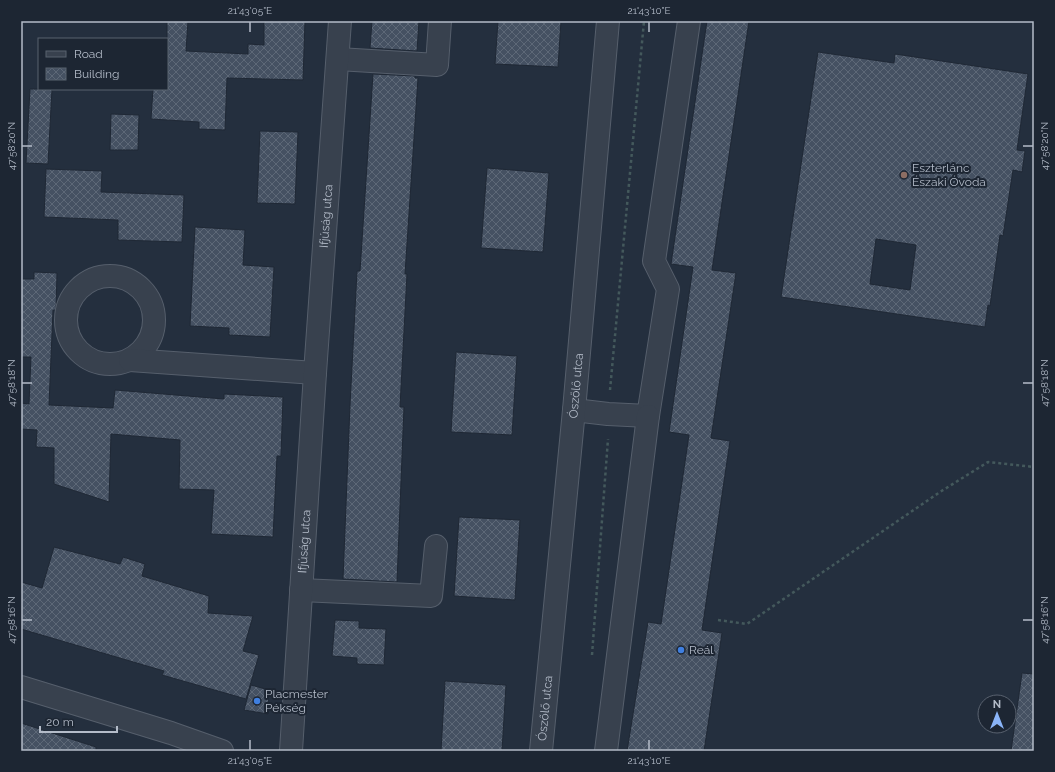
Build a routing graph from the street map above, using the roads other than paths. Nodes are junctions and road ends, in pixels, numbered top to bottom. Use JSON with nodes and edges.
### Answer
{"nodes":[{"id":1,"x":340,"y":21,"type":"edge"},
{"id":2,"x":440,"y":21,"type":"edge"},
{"id":3,"x":608,"y":21,"type":"edge"},
{"id":4,"x":689,"y":21,"type":"edge"},
{"id":5,"x":338,"y":58,"type":"junction"},
{"id":6,"x":130,"y":360,"type":"junction"},
{"id":7,"x":315,"y":373,"type":"junction"},
{"id":8,"x":574,"y":410,"type":"junction"},
{"id":9,"x":648,"y":416,"type":"junction"},
{"id":10,"x":436,"y":546,"type":"dead end"},
{"id":11,"x":301,"y":590,"type":"junction"},
{"id":12,"x":21,"y":687,"type":"edge"},
{"id":13,"x":222,"y":751,"type":"edge"},
{"id":14,"x":291,"y":751,"type":"edge"},
{"id":15,"x":541,"y":751,"type":"edge"},
{"id":16,"x":606,"y":751,"type":"edge"}],
"edges":[{"from":1,"to":5,"type":"street","name":"Ifjúság utca"},
{"from":2,"to":5,"type":"street"},
{"from":3,"to":8,"type":"street","name":"Ószőlő utca"},
{"from":4,"to":9,"type":"street"},
{"from":5,"to":7,"type":"street","name":"Ifjúság utca"},
{"from":6,"to":6,"type":"street"},
{"from":6,"to":7,"type":"street"},
{"from":7,"to":11,"type":"street","name":"Ifjúság utca"},
{"from":8,"to":9,"type":"street"},
{"from":8,"to":15,"type":"street","name":"Ószőlő utca"},
{"from":9,"to":16,"type":"street"},
{"from":10,"to":11,"type":"street","name":"Ifjúság utca"},
{"from":11,"to":14,"type":"street","name":"Ifjúság utca"},
{"from":12,"to":13,"type":"street"}]}
